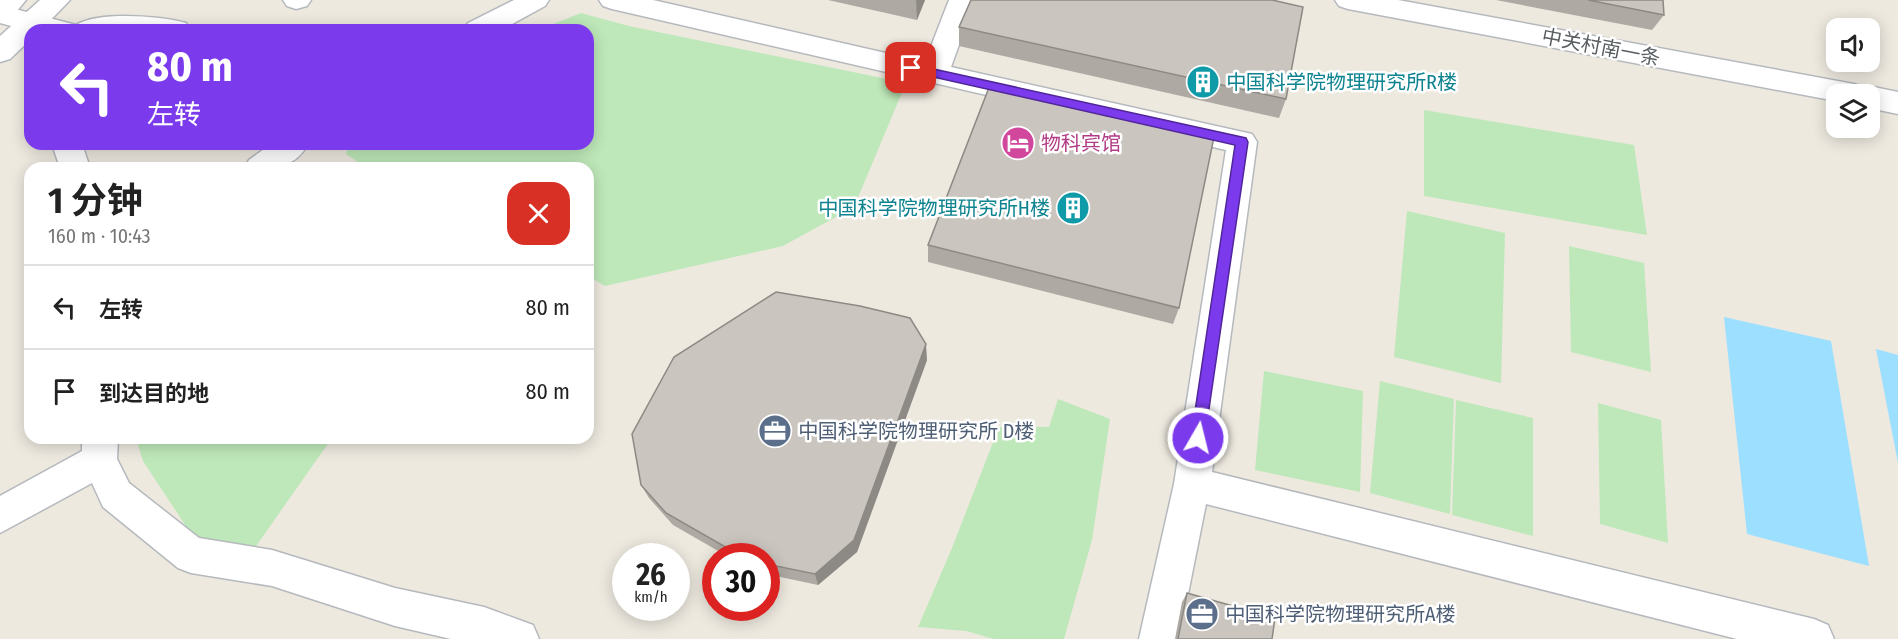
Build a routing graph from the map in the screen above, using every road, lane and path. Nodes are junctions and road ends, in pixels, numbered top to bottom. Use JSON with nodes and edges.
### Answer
{"nodes":[{"id":1,"x":13,"y":0,"type":"edge"},
{"id":2,"x":57,"y":0,"type":"edge"},
{"id":3,"x":536,"y":0,"type":"edge"},
{"id":4,"x":612,"y":0,"type":"edge"},
{"id":5,"x":962,"y":0,"type":"edge"},
{"id":6,"x":1348,"y":0,"type":"edge"},
{"id":7,"x":0,"y":13,"type":"edge"},
{"id":8,"x":33,"y":22,"type":"junction"},
{"id":9,"x":41,"y":24,"type":"edge"},
{"id":10,"x":490,"y":24,"type":"edge"},
{"id":11,"x":24,"y":30,"type":"edge"},
{"id":12,"x":0,"y":52,"type":"edge"},
{"id":13,"x":934,"y":74,"type":"junction"},
{"id":14,"x":1826,"y":89,"type":"edge"},
{"id":15,"x":1880,"y":99,"type":"edge"},
{"id":16,"x":1898,"y":103,"type":"edge"},
{"id":17,"x":285,"y":150,"type":"edge"},
{"id":18,"x":268,"y":162,"type":"edge"},
{"id":19,"x":100,"y":449,"type":"edge"},
{"id":20,"x":1192,"y":484,"type":"junction"},
{"id":21,"x":0,"y":516,"type":"edge"},
{"id":22,"x":519,"y":639,"type":"edge"},
{"id":23,"x":1159,"y":639,"type":"edge"},
{"id":24,"x":1814,"y":639,"type":"edge"}],
"edges":[{"from":1,"to":7,"type":"street"},
{"from":2,"to":8,"type":"street"},
{"from":3,"to":10,"type":"street"},
{"from":4,"to":13,"type":"street"},
{"from":5,"to":13,"type":"street"},
{"from":6,"to":14,"type":"street","name":"中关村南一条"},
{"from":7,"to":8,"type":"street"},
{"from":8,"to":9,"type":"street"},
{"from":11,"to":12,"type":"street"},
{"from":13,"to":20,"type":"street"},
{"from":15,"to":16,"type":"street"},
{"from":17,"to":18,"type":"street"},
{"from":19,"to":21,"type":"street"},
{"from":19,"to":22,"type":"street"},
{"from":20,"to":23,"type":"street"},
{"from":20,"to":24,"type":"street"}]}
